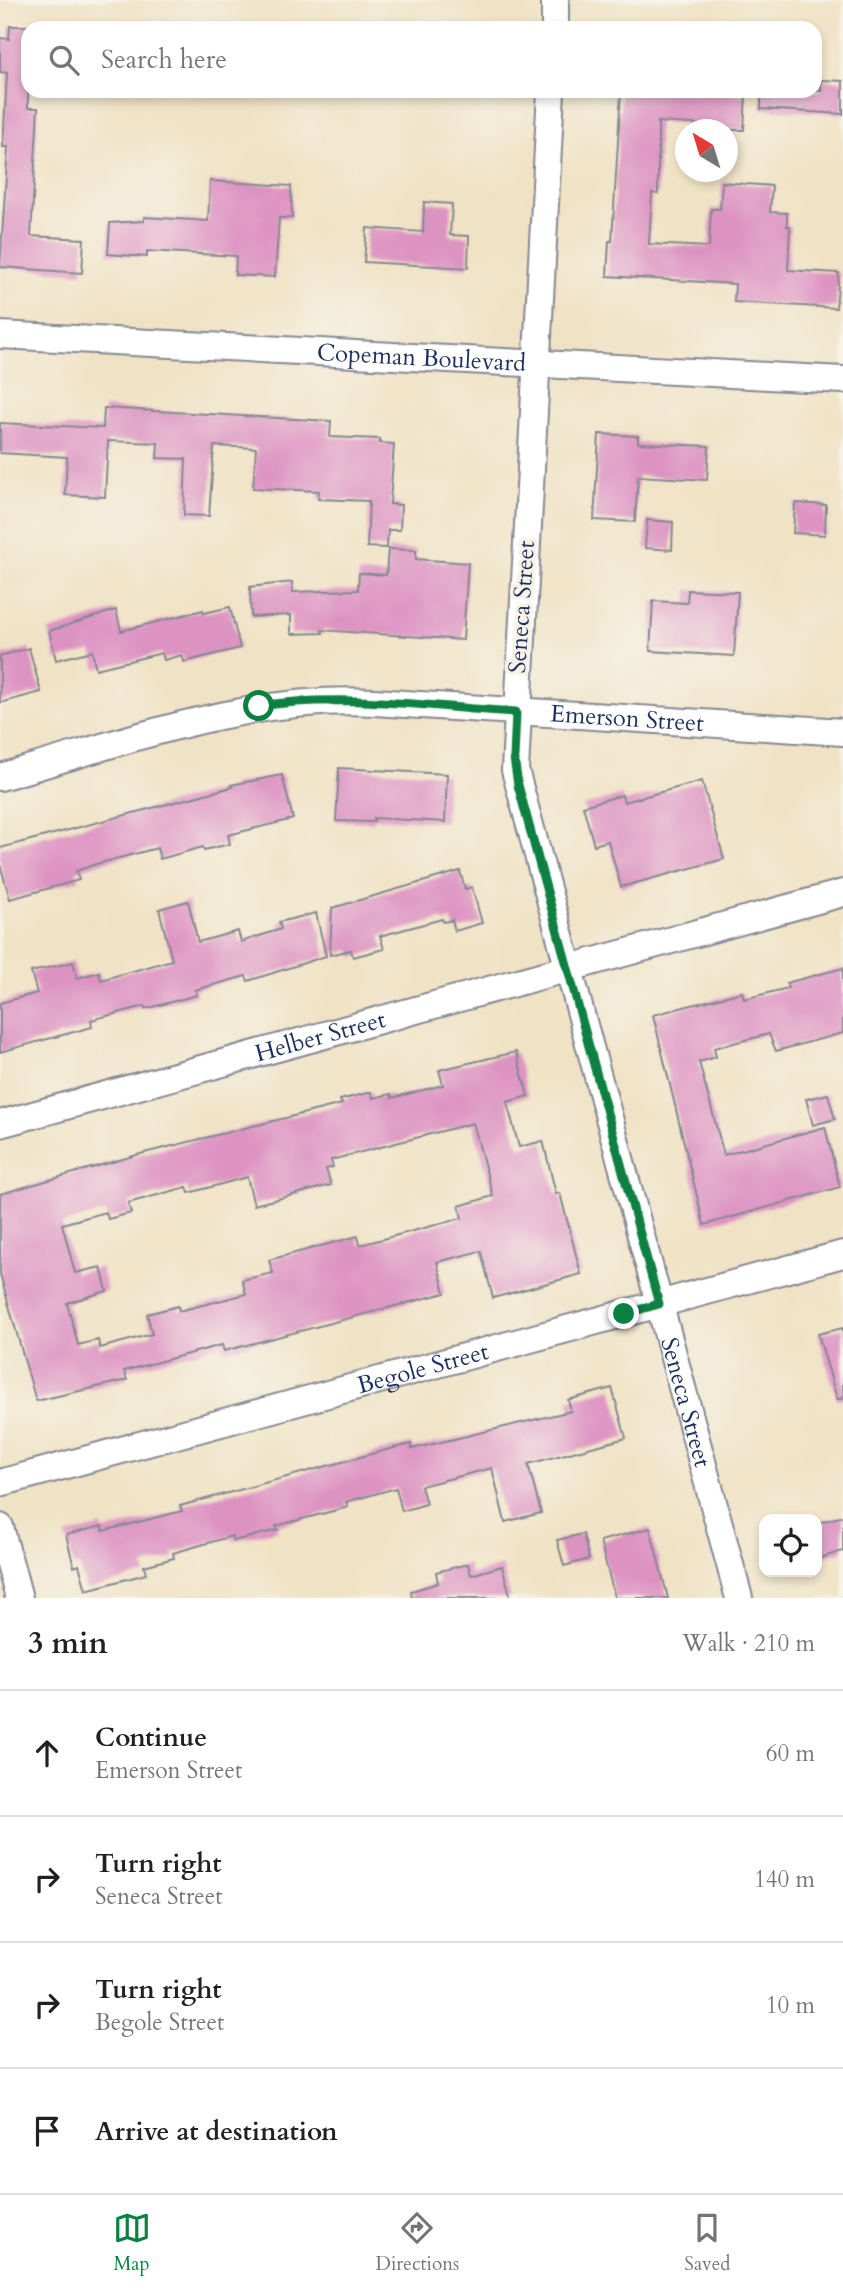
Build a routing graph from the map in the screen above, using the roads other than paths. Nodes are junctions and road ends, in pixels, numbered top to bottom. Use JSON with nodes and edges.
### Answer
{"nodes":[{"id":1,"x":555,"y":0,"type":"edge"},
{"id":2,"x":555,"y":21,"type":"edge"},
{"id":3,"x":551,"y":98,"type":"edge"},
{"id":4,"x":0,"y":335,"type":"edge"},
{"id":5,"x":537,"y":363,"type":"junction"},
{"id":6,"x":843,"y":380,"type":"edge"},
{"id":7,"x":516,"y":712,"type":"junction"},
{"id":8,"x":843,"y":732,"type":"edge"},
{"id":9,"x":0,"y":777,"type":"edge"},
{"id":10,"x":843,"y":892,"type":"edge"},
{"id":11,"x":569,"y":969,"type":"junction"},
{"id":12,"x":0,"y":1124,"type":"edge"},
{"id":13,"x":843,"y":1254,"type":"edge"},
{"id":14,"x":659,"y":1304,"type":"junction"},
{"id":15,"x":0,"y":1483,"type":"edge"},
{"id":16,"x":0,"y":1527,"type":"edge"},
{"id":17,"x":19,"y":1598,"type":"edge"},
{"id":18,"x":739,"y":1598,"type":"edge"}],
"edges":[{"from":1,"to":2,"type":"street"},
{"from":3,"to":5,"type":"street","name":"Seneca Street"},
{"from":4,"to":5,"type":"street","name":"Copeman Boulevard"},
{"from":5,"to":6,"type":"street","name":"Copeman Boulevard"},
{"from":5,"to":7,"type":"street","name":"Seneca Street"},
{"from":7,"to":8,"type":"street","name":"Emerson Street"},
{"from":7,"to":9,"type":"street","name":"Emerson Street"},
{"from":7,"to":11,"type":"street","name":"Seneca Street"},
{"from":10,"to":11,"type":"street","name":"Helber Street"},
{"from":11,"to":12,"type":"street","name":"Helber Street"},
{"from":11,"to":14,"type":"street","name":"Seneca Street"},
{"from":13,"to":14,"type":"street","name":"Begole Street"},
{"from":14,"to":15,"type":"street","name":"Begole Street"},
{"from":14,"to":18,"type":"street","name":"Seneca Street"},
{"from":16,"to":17,"type":"street"}]}
